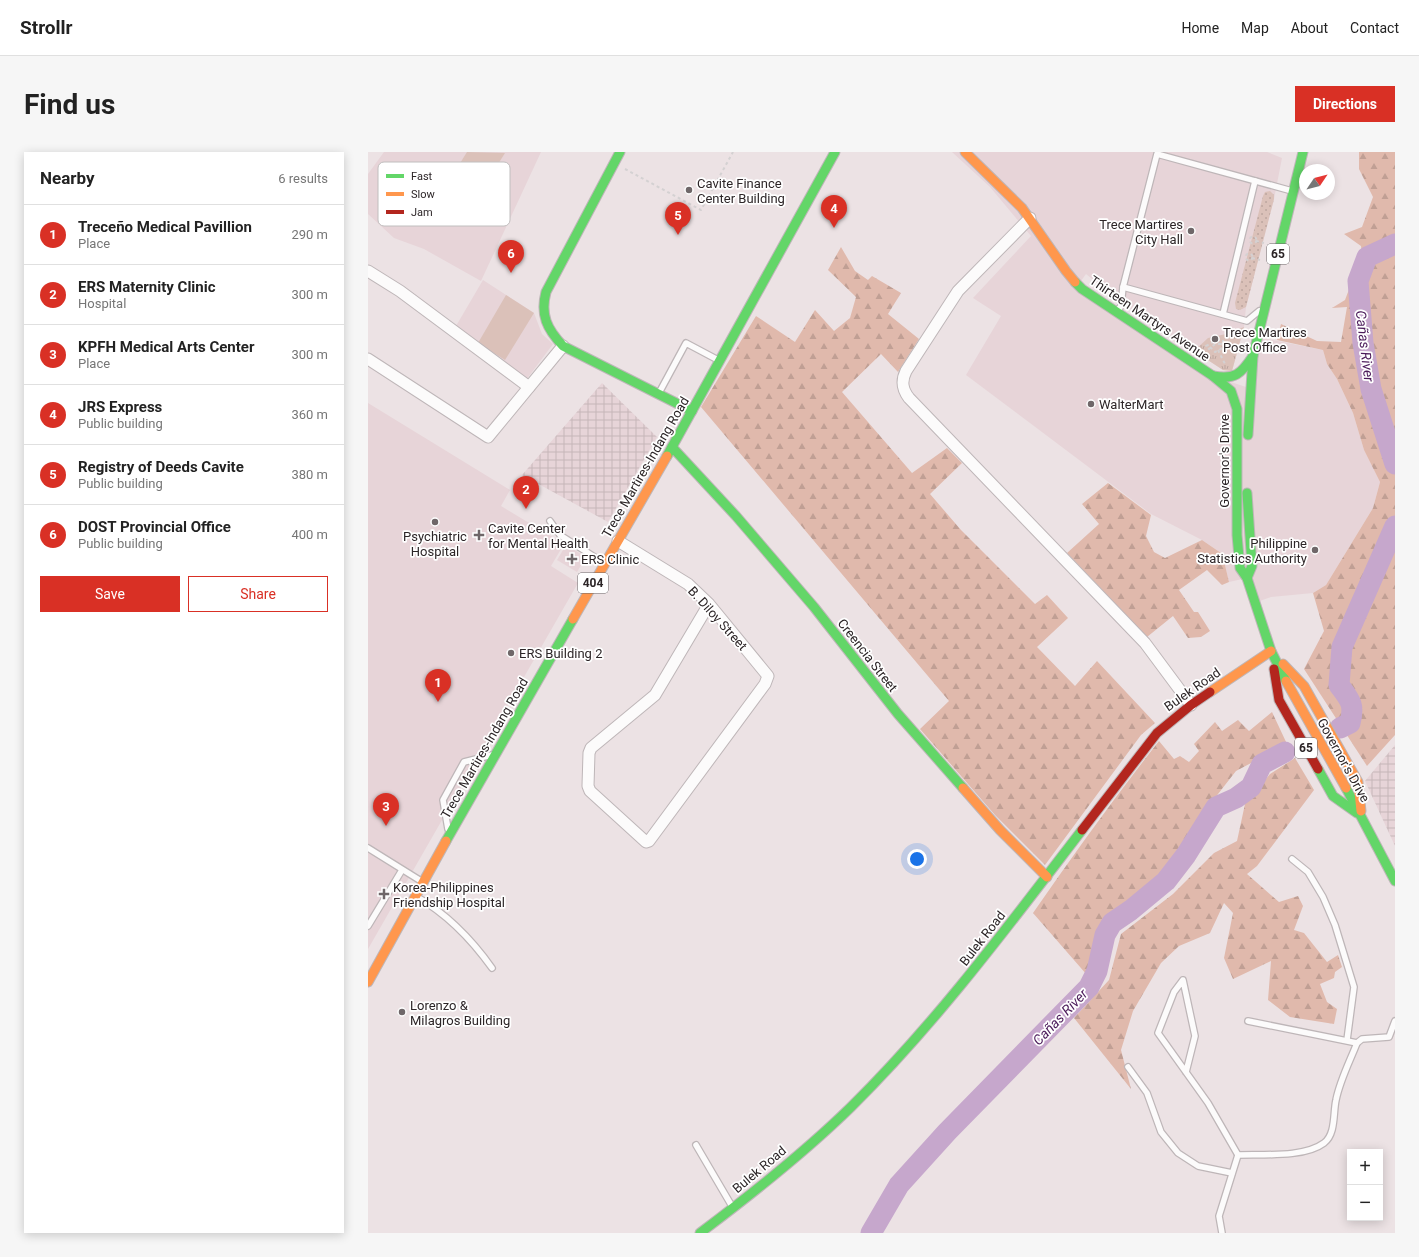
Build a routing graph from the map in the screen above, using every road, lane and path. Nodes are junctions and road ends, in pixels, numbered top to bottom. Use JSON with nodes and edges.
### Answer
{"nodes":[{"id":1,"x":620,"y":152,"type":"edge"},
{"id":2,"x":733,"y":152,"type":"edge"},
{"id":3,"x":835,"y":152,"type":"edge"},
{"id":4,"x":965,"y":152,"type":"edge"},
{"id":5,"x":1303,"y":152,"type":"edge"},
{"id":6,"x":1156,"y":153,"type":"edge"},
{"id":7,"x":621,"y":167,"type":"dead end"},
{"id":8,"x":1255,"y":182,"type":"junction"},
{"id":9,"x":1294,"y":191,"type":"junction"},
{"id":10,"x":1030,"y":218,"type":"junction"},
{"id":11,"x":1256,"y":241,"type":"dead end"},
{"id":12,"x":1264,"y":243,"type":"dead end"},
{"id":13,"x":1252,"y":258,"type":"dead end"},
{"id":14,"x":1260,"y":260,"type":"dead end"},
{"id":15,"x":368,"y":271,"type":"edge"},
{"id":16,"x":1123,"y":287,"type":"junction"},
{"id":17,"x":1264,"y":307,"type":"junction"},
{"id":18,"x":1116,"y":312,"type":"junction"},
{"id":19,"x":1223,"y":314,"type":"junction"},
{"id":20,"x":1221,"y":344,"type":"junction"},
{"id":21,"x":563,"y":346,"type":"junction"},
{"id":22,"x":1210,"y":347,"type":"junction"},
{"id":23,"x":1218,"y":350,"type":"junction"},
{"id":24,"x":1253,"y":356,"type":"junction"},
{"id":25,"x":1221,"y":358,"type":"dead end"},
{"id":26,"x":368,"y":359,"type":"edge"},
{"id":27,"x":720,"y":361,"type":"junction"},
{"id":28,"x":1213,"y":376,"type":"junction"},
{"id":29,"x":529,"y":387,"type":"junction"},
{"id":30,"x":658,"y":394,"type":"junction"},
{"id":31,"x":692,"y":411,"type":"junction"},
{"id":32,"x":1248,"y":441,"type":"dead end"},
{"id":33,"x":672,"y":446,"type":"junction"},
{"id":34,"x":1247,"y":482,"type":"dead end"},
{"id":35,"x":550,"y":521,"type":"dead end"},
{"id":36,"x":618,"y":541,"type":"junction"},
{"id":37,"x":605,"y":563,"type":"junction"},
{"id":38,"x":1248,"y":578,"type":"junction"},
{"id":39,"x":709,"y":604,"type":"junction"},
{"id":40,"x":1271,"y":651,"type":"junction"},
{"id":41,"x":1191,"y":705,"type":"junction"},
{"id":42,"x":496,"y":754,"type":"junction"},
{"id":43,"x":1362,"y":817,"type":"junction"},
{"id":44,"x":449,"y":836,"type":"junction"},
{"id":45,"x":368,"y":848,"type":"edge"},
{"id":46,"x":1292,"y":859,"type":"dead end"},
{"id":47,"x":402,"y":870,"type":"junction"},
{"id":48,"x":1047,"y":877,"type":"junction"},
{"id":49,"x":1395,"y":881,"type":"edge"},
{"id":50,"x":423,"y":882,"type":"junction"},
{"id":51,"x":415,"y":896,"type":"junction"},
{"id":52,"x":368,"y":926,"type":"edge"},
{"id":53,"x":492,"y":968,"type":"dead end"},
{"id":54,"x":368,"y":982,"type":"edge"},
{"id":55,"x":1248,"y":1021,"type":"dead end"},
{"id":56,"x":1395,"y":1021,"type":"edge"},
{"id":57,"x":1347,"y":1040,"type":"junction"},
{"id":58,"x":1357,"y":1043,"type":"junction"},
{"id":59,"x":1128,"y":1067,"type":"dead end"},
{"id":60,"x":1186,"y":1072,"type":"junction"},
{"id":61,"x":696,"y":1145,"type":"dead end"},
{"id":62,"x":1238,"y":1155,"type":"junction"},
{"id":63,"x":1232,"y":1173,"type":"junction"},
{"id":64,"x":733,"y":1208,"type":"junction"},
{"id":65,"x":700,"y":1233,"type":"edge"},
{"id":66,"x":1222,"y":1233,"type":"edge"}],
"edges":[{"from":1,"to":21,"type":"main road"},
{"from":2,"to":7,"type":"path"},
{"from":3,"to":27,"type":"main road","name":"Trece Martires-Indang Road","number":"404"},
{"from":4,"to":10,"type":"main road","name":"Thirteen Martyrs Avenue"},
{"from":5,"to":9,"type":"main road","name":"Governor's Drive","number":"65"},
{"from":6,"to":8,"type":"lane"},
{"from":6,"to":16,"type":"lane"},
{"from":8,"to":9,"type":"lane"},
{"from":8,"to":19,"type":"lane"},
{"from":9,"to":17,"type":"main road","name":"Governor's Drive","number":"65"},
{"from":10,"to":18,"type":"main road","name":"Thirteen Martyrs Avenue"},
{"from":10,"to":41,"type":"street"},
{"from":11,"to":12,"type":"path"},
{"from":13,"to":14,"type":"path"},
{"from":15,"to":29,"type":"street"},
{"from":16,"to":18,"type":"lane"},
{"from":16,"to":19,"type":"lane"},
{"from":17,"to":19,"type":"lane"},
{"from":17,"to":24,"type":"main road","name":"Governor's Drive","number":"65"},
{"from":18,"to":28,"type":"main road","name":"Thirteen Martyrs Avenue"},
{"from":20,"to":22,"type":"path"},
{"from":20,"to":22,"type":"path"},
{"from":20,"to":23,"type":"path"},
{"from":21,"to":29,"type":"street"},
{"from":21,"to":30,"type":"main road"},
{"from":22,"to":23,"type":"path"},
{"from":23,"to":25,"type":"path"},
{"from":24,"to":28,"type":"main road","name":"Governor's Drive","number":"65"},
{"from":24,"to":32,"type":"main road","name":"Governor's Drive","number":"65"},
{"from":26,"to":29,"type":"street"},
{"from":27,"to":30,"type":"lane"},
{"from":27,"to":31,"type":"main road","name":"Trece Martires-Indang Road","number":"404"},
{"from":28,"to":38,"type":"main road","name":"Governor's Drive","number":"65"},
{"from":30,"to":31,"type":"main road"},
{"from":31,"to":33,"type":"main road","name":"Trece Martires-Indang Road","number":"404"},
{"from":33,"to":36,"type":"main road","name":"Trece Martires-Indang Road","number":"404"},
{"from":33,"to":48,"type":"main road","name":"Creencia Street"},
{"from":34,"to":38,"type":"main road","name":"Governor's Drive","number":"65"},
{"from":35,"to":37,"type":"lane"},
{"from":36,"to":37,"type":"main road","name":"Trece Martires-Indang Road","number":"404"},
{"from":36,"to":39,"type":"street","name":"B. Diloy Street"},
{"from":37,"to":42,"type":"main road","name":"Trece Martires-Indang Road","number":"404"},
{"from":38,"to":40,"type":"main road","name":"Governor's Drive","number":"65"},
{"from":39,"to":39,"type":"street","name":"B. Diloy Street"},
{"from":40,"to":41,"type":"main road","name":"Bulek Road"},
{"from":40,"to":43,"type":"main road","name":"Governor's Drive","number":"65"},
{"from":40,"to":43,"type":"main road","name":"Governor's Drive","number":"65"},
{"from":40,"to":43,"type":"main road","name":"Governor's Drive","number":"65"},
{"from":41,"to":48,"type":"main road","name":"Bulek Road"},
{"from":42,"to":44,"type":"main road","name":"Trece Martires-Indang Road","number":"404"},
{"from":42,"to":44,"type":"lane"},
{"from":43,"to":49,"type":"main road","name":"Governor's Drive","number":"65"},
{"from":44,"to":50,"type":"main road","name":"Trece Martires-Indang Road","number":"404"},
{"from":45,"to":47,"type":"lane"},
{"from":46,"to":57,"type":"lane"},
{"from":47,"to":50,"type":"lane"},
{"from":47,"to":52,"type":"lane"},
{"from":48,"to":64,"type":"main road","name":"Bulek Road"},
{"from":50,"to":51,"type":"main road","name":"Trece Martires-Indang Road","number":"404"},
{"from":51,"to":53,"type":"lane"},
{"from":51,"to":54,"type":"main road","name":"Trece Martires-Indang Road","number":"404"},
{"from":55,"to":57,"type":"lane"},
{"from":56,"to":58,"type":"lane"},
{"from":57,"to":58,"type":"lane"},
{"from":58,"to":62,"type":"lane"},
{"from":59,"to":63,"type":"lane"},
{"from":60,"to":60,"type":"lane"},
{"from":60,"to":62,"type":"lane"},
{"from":61,"to":64,"type":"lane"},
{"from":62,"to":63,"type":"lane"},
{"from":63,"to":66,"type":"lane"},
{"from":64,"to":65,"type":"main road","name":"Bulek Road"}]}
